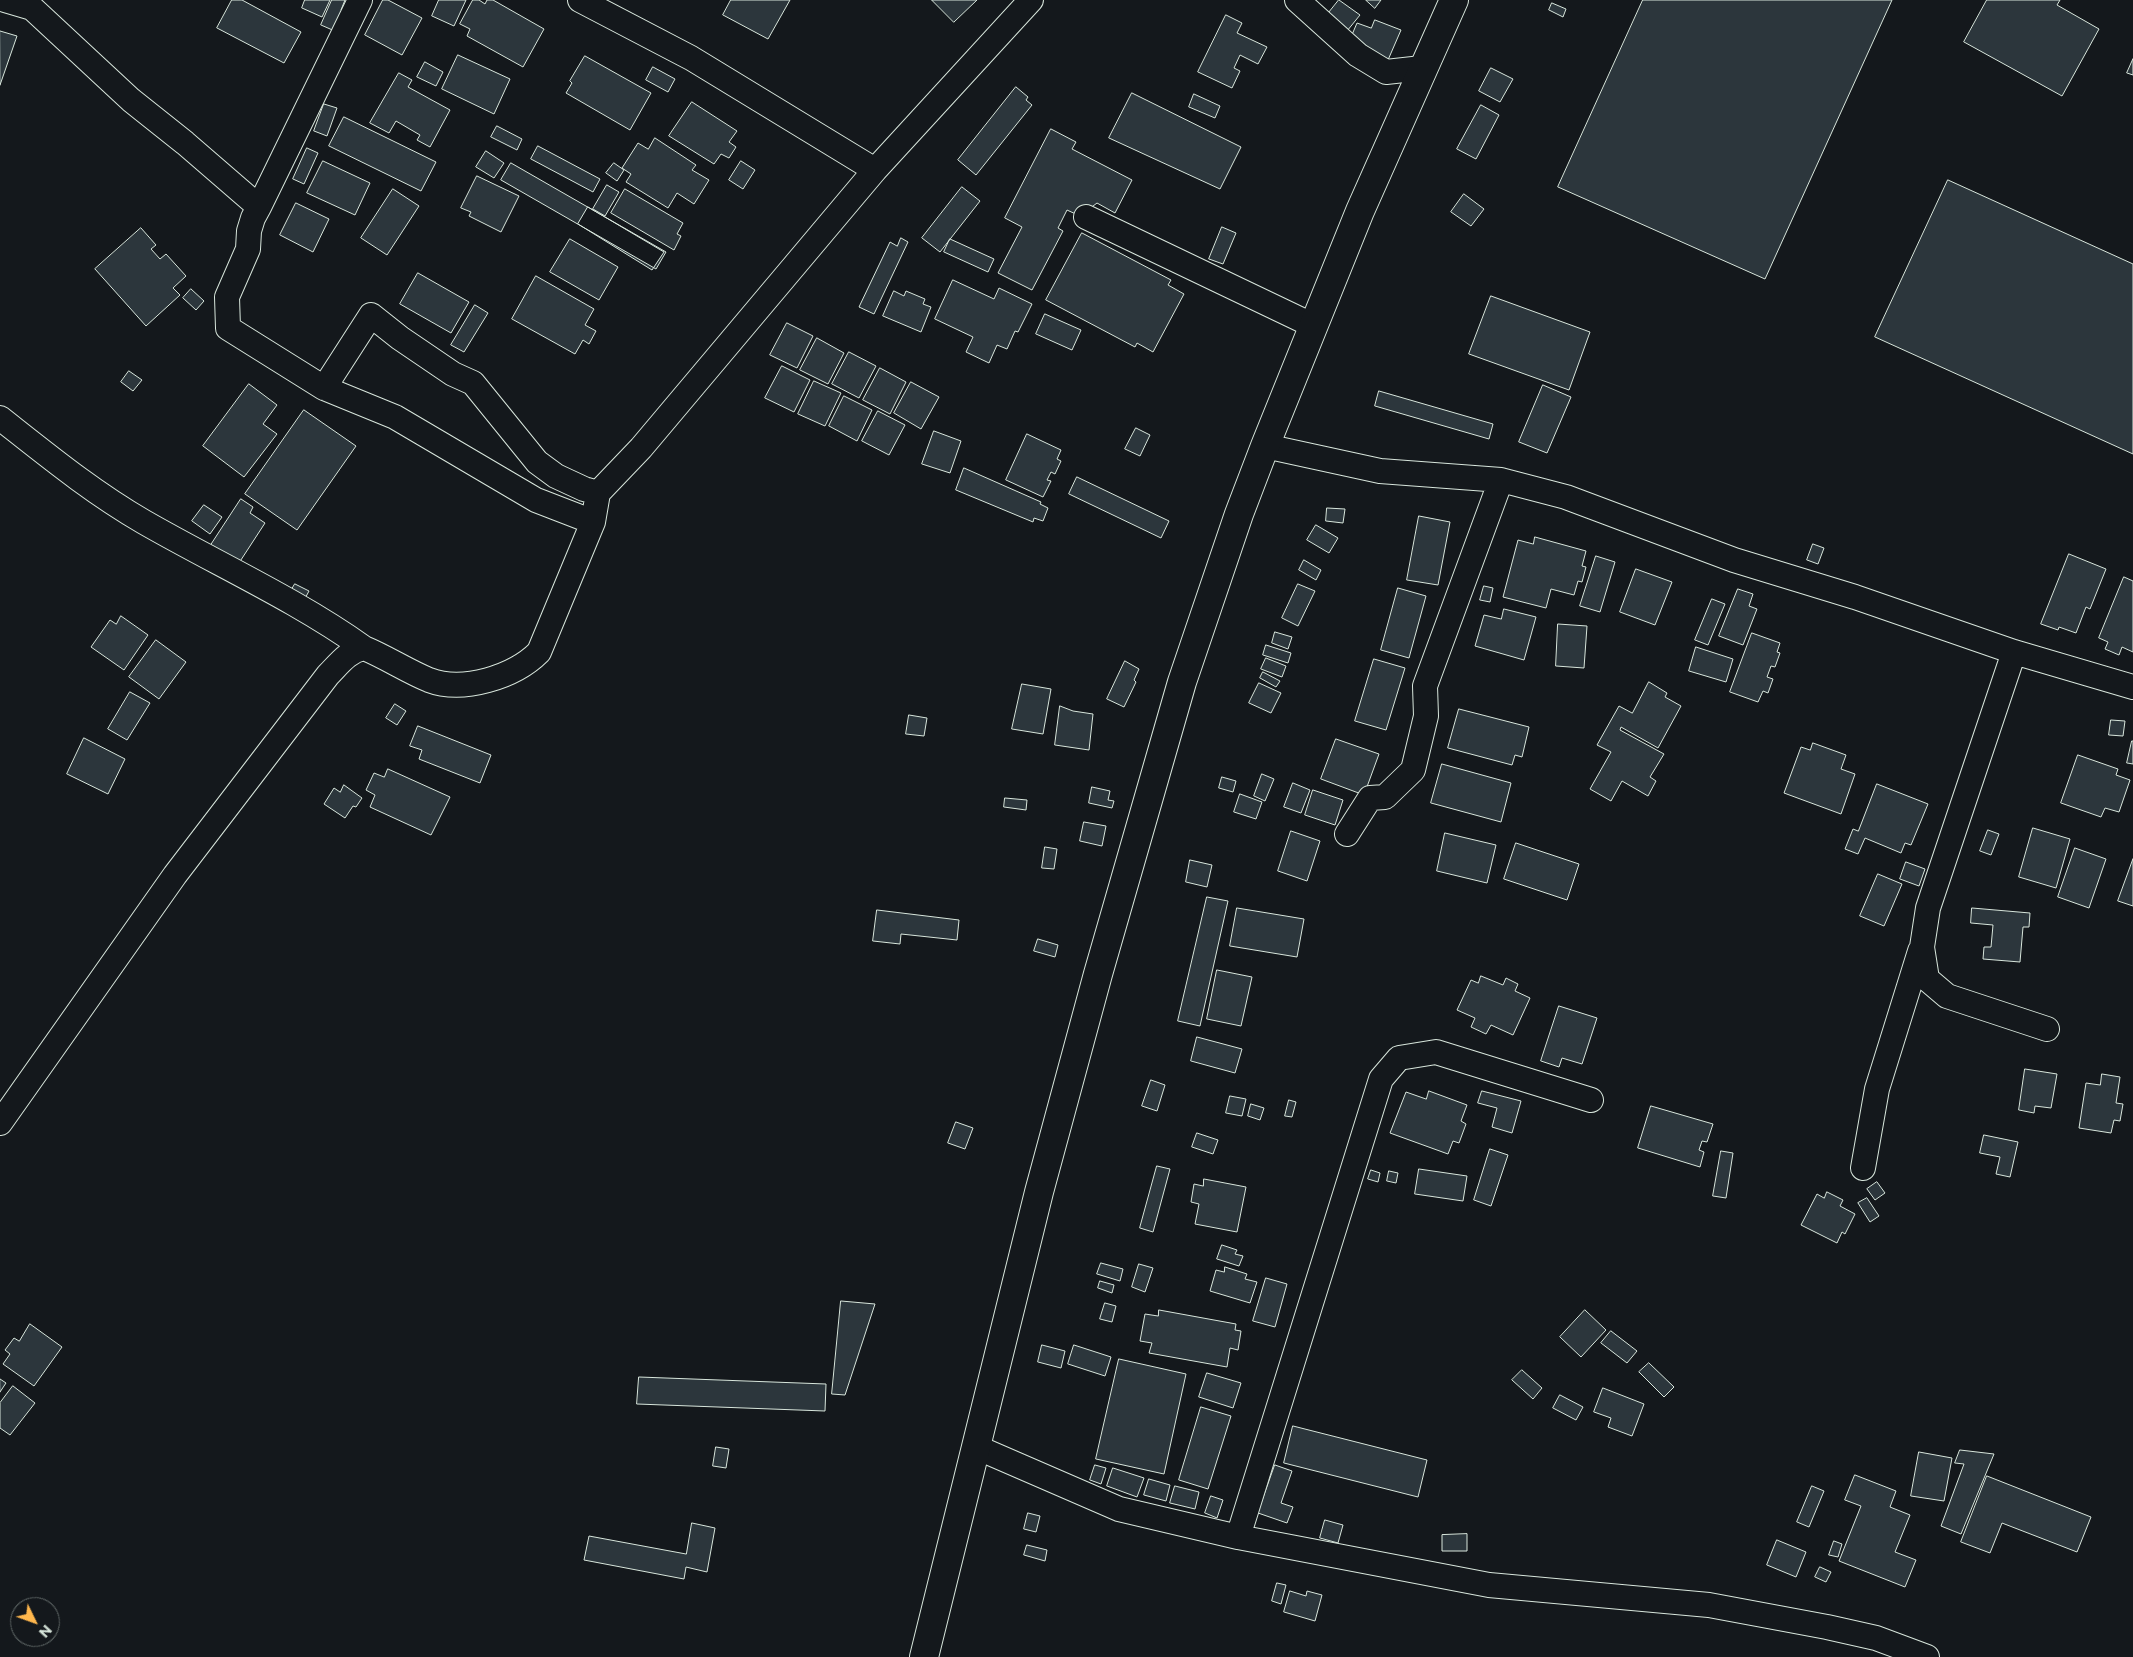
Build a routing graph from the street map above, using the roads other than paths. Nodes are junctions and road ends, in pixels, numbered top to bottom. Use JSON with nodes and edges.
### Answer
{"nodes":[{"id":1,"x":4,"y":0,"type":"edge"},
{"id":2,"x":360,"y":0,"type":"edge"},
{"id":3,"x":580,"y":0,"type":"edge"},
{"id":4,"x":1031,"y":0,"type":"edge"},
{"id":5,"x":1297,"y":0,"type":"edge"},
{"id":6,"x":1454,"y":0,"type":"edge"},
{"id":7,"x":1422,"y":68,"type":"junction"},
{"id":8,"x":874,"y":170,"type":"junction"},
{"id":9,"x":259,"y":208,"type":"junction"},
{"id":10,"x":1086,"y":217,"type":"dead end"},
{"id":11,"x":1314,"y":326,"type":"junction"},
{"id":12,"x":324,"y":388,"type":"junction"},
{"id":13,"x":0,"y":418,"type":"edge"},
{"id":14,"x":1265,"y":446,"type":"junction"},
{"id":15,"x":1501,"y":480,"type":"junction"},
{"id":16,"x":598,"y":493,"type":"junction"},
{"id":17,"x":592,"y":522,"type":"junction"},
{"id":18,"x":364,"y":648,"type":"junction"},
{"id":19,"x":2014,"y":652,"type":"junction"},
{"id":20,"x":2133,"y":687,"type":"edge"},
{"id":21,"x":1347,"y":834,"type":"dead end"},
{"id":22,"x":1922,"y":947,"type":"junction"},
{"id":23,"x":2047,"y":1029,"type":"dead end"},
{"id":24,"x":1590,"y":1100,"type":"dead end"},
{"id":25,"x":0,"y":1123,"type":"edge"},
{"id":26,"x":1863,"y":1168,"type":"dead end"},
{"id":27,"x":976,"y":1447,"type":"junction"},
{"id":28,"x":1238,"y":1537,"type":"junction"},
{"id":29,"x":1873,"y":1648,"type":"edge"},
{"id":30,"x":924,"y":1657,"type":"edge"},
{"id":31,"x":1927,"y":1657,"type":"edge"}],
"edges":[{"from":1,"to":9,"type":"street"},
{"from":2,"to":9,"type":"street"},
{"from":3,"to":8,"type":"street"},
{"from":4,"to":8,"type":"street"},
{"from":5,"to":7,"type":"street"},
{"from":6,"to":7,"type":"main road"},
{"from":7,"to":11,"type":"main road"},
{"from":8,"to":16,"type":"street"},
{"from":9,"to":12,"type":"street"},
{"from":10,"to":11,"type":"street"},
{"from":11,"to":14,"type":"main road"},
{"from":12,"to":16,"type":"street"},
{"from":12,"to":17,"type":"street"},
{"from":13,"to":18,"type":"street"},
{"from":14,"to":15,"type":"street"},
{"from":14,"to":27,"type":"main road"},
{"from":15,"to":19,"type":"street"},
{"from":15,"to":21,"type":"street"},
{"from":16,"to":17,"type":"street"},
{"from":17,"to":18,"type":"street"},
{"from":18,"to":25,"type":"street"},
{"from":19,"to":20,"type":"street"},
{"from":19,"to":22,"type":"street"},
{"from":22,"to":23,"type":"street"},
{"from":22,"to":26,"type":"street"},
{"from":24,"to":28,"type":"street"},
{"from":27,"to":28,"type":"street"},
{"from":27,"to":30,"type":"main road"},
{"from":28,"to":29,"type":"street"},
{"from":29,"to":31,"type":"street"}]}
